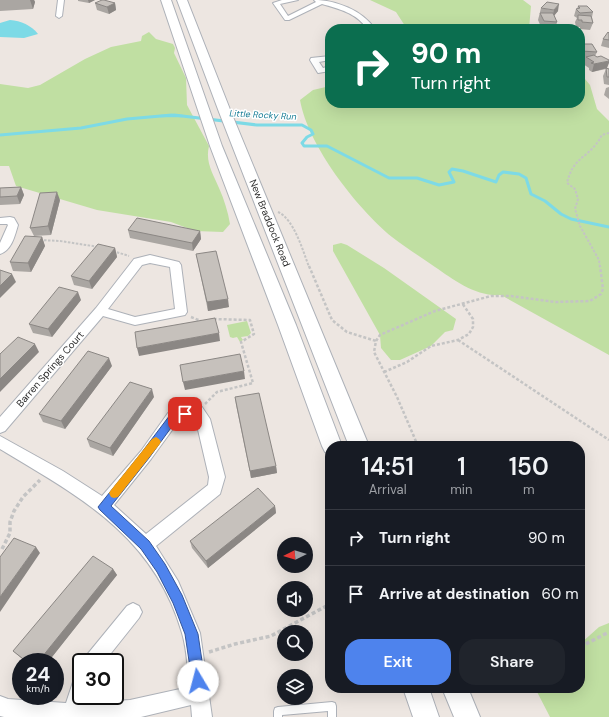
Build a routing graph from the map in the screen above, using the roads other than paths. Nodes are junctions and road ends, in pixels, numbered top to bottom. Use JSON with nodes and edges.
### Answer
{"nodes":[{"id":1,"x":61,"y":0,"type":"edge"},
{"id":2,"x":166,"y":0,"type":"edge"},
{"id":3,"x":182,"y":0,"type":"edge"},
{"id":4,"x":296,"y":0,"type":"edge"},
{"id":5,"x":319,"y":1,"type":"edge"},
{"id":6,"x":310,"y":8,"type":"junction"},
{"id":7,"x":59,"y":16,"type":"dead end"},
{"id":8,"x":368,"y":24,"type":"edge"},
{"id":9,"x":325,"y":59,"type":"edge"},
{"id":10,"x":325,"y":69,"type":"edge"},
{"id":11,"x":0,"y":221,"type":"edge"},
{"id":12,"x":0,"y":250,"type":"edge"},
{"id":13,"x":100,"y":311,"type":"junction"},
{"id":14,"x":0,"y":427,"type":"edge"},
{"id":15,"x":330,"y":441,"type":"edge"},
{"id":16,"x":357,"y":441,"type":"edge"},
{"id":17,"x":0,"y":442,"type":"edge"},
{"id":18,"x":103,"y":507,"type":"junction"},
{"id":19,"x":145,"y":545,"type":"junction"},
{"id":20,"x":133,"y":612,"type":"dead end"},
{"id":21,"x":99,"y":653,"type":"edge"},
{"id":22,"x":418,"y":693,"type":"edge"},
{"id":23,"x":464,"y":693,"type":"edge"},
{"id":24,"x":200,"y":694,"type":"junction"},
{"id":25,"x":74,"y":705,"type":"edge"},
{"id":26,"x":0,"y":706,"type":"edge"},
{"id":27,"x":72,"y":712,"type":"junction"},
{"id":28,"x":202,"y":717,"type":"edge"},
{"id":29,"x":278,"y":717,"type":"edge"},
{"id":30,"x":332,"y":717,"type":"edge"},
{"id":31,"x":426,"y":717,"type":"edge"},
{"id":32,"x":467,"y":717,"type":"edge"}],
"edges":[{"from":1,"to":7,"type":"street"},
{"from":2,"to":15,"type":"main road"},
{"from":3,"to":16,"type":"main road","name":"New Braddock Road"},
{"from":4,"to":6,"type":"street"},
{"from":4,"to":6,"type":"street"},
{"from":5,"to":6,"type":"street"},
{"from":5,"to":8,"type":"street"},
{"from":9,"to":10,"type":"street"},
{"from":11,"to":12,"type":"street"},
{"from":13,"to":13,"type":"street","name":"Barren Springs Court"},
{"from":13,"to":14,"type":"street","name":"Barren Springs Court"},
{"from":17,"to":18,"type":"street"},
{"from":18,"to":19,"type":"street"},
{"from":18,"to":19,"type":"street"},
{"from":19,"to":24,"type":"street"},
{"from":20,"to":21,"type":"street"},
{"from":22,"to":31,"type":"main road"},
{"from":23,"to":32,"type":"main road"},
{"from":24,"to":27,"type":"street"},
{"from":24,"to":28,"type":"street"},
{"from":25,"to":27,"type":"street"},
{"from":26,"to":27,"type":"street"},
{"from":29,"to":30,"type":"lane"}]}
